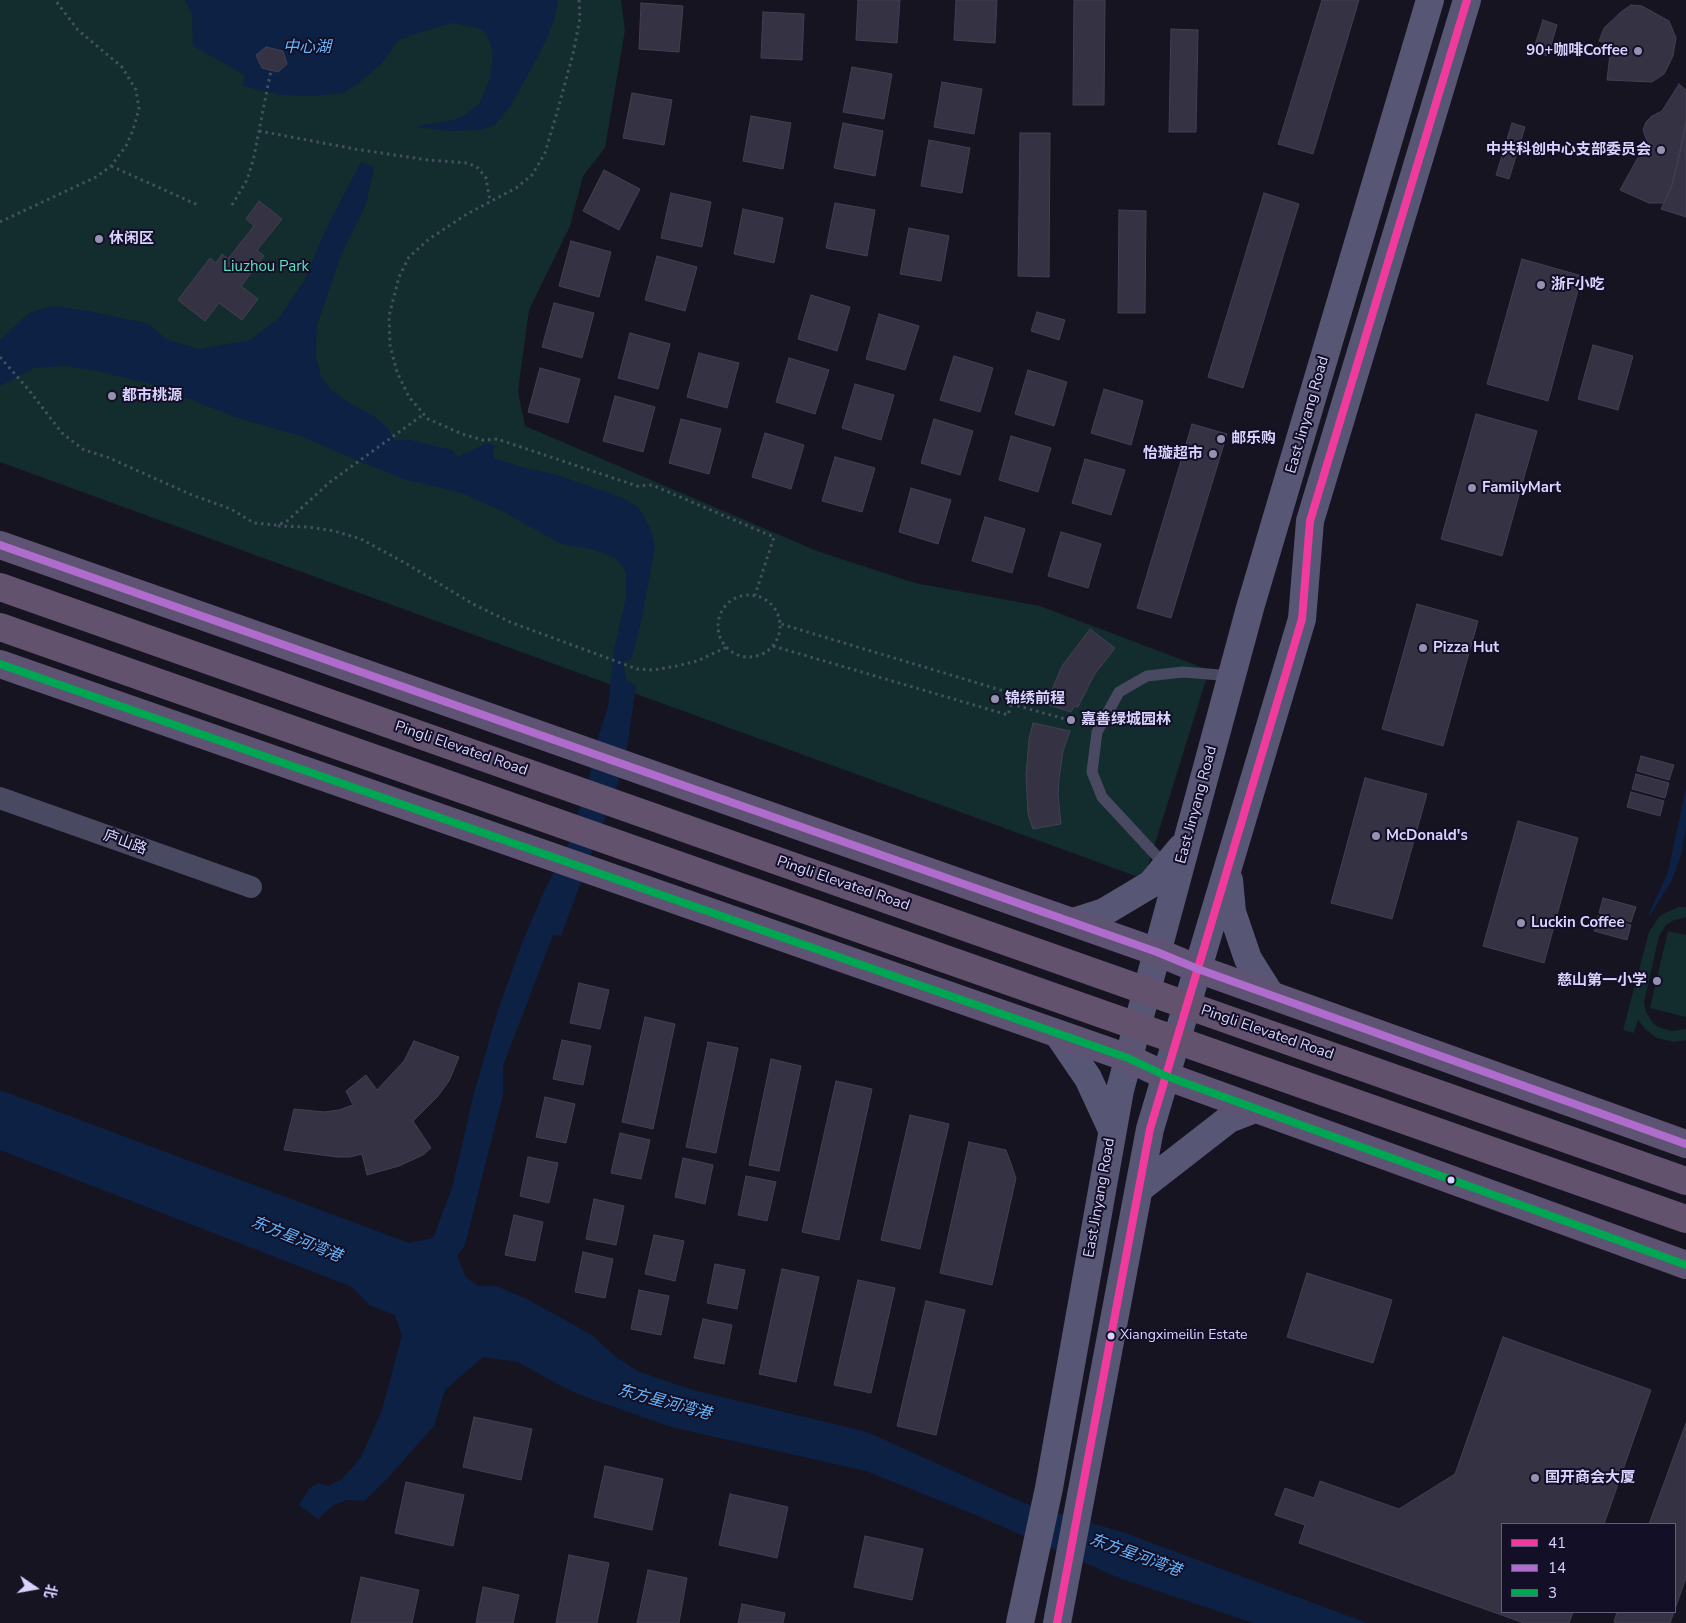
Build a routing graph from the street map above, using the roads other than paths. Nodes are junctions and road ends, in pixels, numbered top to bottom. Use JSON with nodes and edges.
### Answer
{"nodes":[{"id":1,"x":1430,"y":0,"type":"edge"},
{"id":2,"x":1467,"y":0,"type":"edge"},
{"id":3,"x":0,"y":546,"type":"edge"},
{"id":4,"x":0,"y":587,"type":"edge"},
{"id":5,"x":0,"y":627,"type":"edge"},
{"id":6,"x":0,"y":664,"type":"edge"},
{"id":7,"x":1232,"y":676,"type":"junction"},
{"id":8,"x":0,"y":798,"type":"edge"},
{"id":9,"x":1187,"y":841,"type":"junction"},
{"id":10,"x":1166,"y":866,"type":"junction"},
{"id":11,"x":1228,"y":869,"type":"junction"},
{"id":12,"x":251,"y":887,"type":"dead end"},
{"id":13,"x":1073,"y":922,"type":"junction"},
{"id":14,"x":1157,"y":952,"type":"junction"},
{"id":15,"x":1198,"y":969,"type":"junction"},
{"id":16,"x":1270,"y":994,"type":"junction"},
{"id":17,"x":1058,"y":1034,"type":"junction"},
{"id":18,"x":1128,"y":1058,"type":"junction"},
{"id":19,"x":1166,"y":1076,"type":"junction"},
{"id":20,"x":1255,"y":1108,"type":"junction"},
{"id":21,"x":1112,"y":1130,"type":"junction"},
{"id":22,"x":1686,"y":1144,"type":"edge"},
{"id":23,"x":1686,"y":1181,"type":"edge"},
{"id":24,"x":1139,"y":1189,"type":"junction"},
{"id":25,"x":1686,"y":1219,"type":"edge"},
{"id":26,"x":1686,"y":1265,"type":"edge"},
{"id":27,"x":1021,"y":1614,"type":"edge"},
{"id":28,"x":1057,"y":1621,"type":"edge"}],
"edges":[{"from":1,"to":7,"type":"main road","name":"East Jinyang Road"},
{"from":2,"to":11,"type":"main road","name":"East Jinyang Road"},
{"from":3,"to":13,"type":"main road"},
{"from":4,"to":23,"type":"highway","name":"Pingli Elevated Road","bridge":true},
{"from":5,"to":25,"type":"highway","bridge":true},
{"from":6,"to":17,"type":"main road"},
{"from":7,"to":9,"type":"main road","name":"East Jinyang Road"},
{"from":7,"to":10,"type":"lane"},
{"from":8,"to":12,"type":"street","name":"庐山路"},
{"from":9,"to":10,"type":"main road"},
{"from":9,"to":14,"type":"main road","name":"East Jinyang Road"},
{"from":10,"to":13,"type":"main road"},
{"from":11,"to":15,"type":"main road","name":"East Jinyang Road"},
{"from":11,"to":16,"type":"main road"},
{"from":13,"to":14,"type":"main road"},
{"from":14,"to":15,"type":"main road"},
{"from":14,"to":18,"type":"main road","name":"East Jinyang Road"},
{"from":15,"to":16,"type":"main road"},
{"from":15,"to":19,"type":"main road","name":"East Jinyang Road"},
{"from":16,"to":22,"type":"main road"},
{"from":17,"to":18,"type":"main road"},
{"from":17,"to":21,"type":"main road"},
{"from":18,"to":19,"type":"main road"},
{"from":18,"to":21,"type":"main road","name":"East Jinyang Road"},
{"from":19,"to":20,"type":"main road"},
{"from":19,"to":24,"type":"main road","name":"East Jinyang Road"},
{"from":20,"to":24,"type":"main road"},
{"from":20,"to":26,"type":"main road"},
{"from":21,"to":27,"type":"main road","name":"East Jinyang Road"},
{"from":24,"to":28,"type":"main road","name":"East Jinyang Road"}]}
